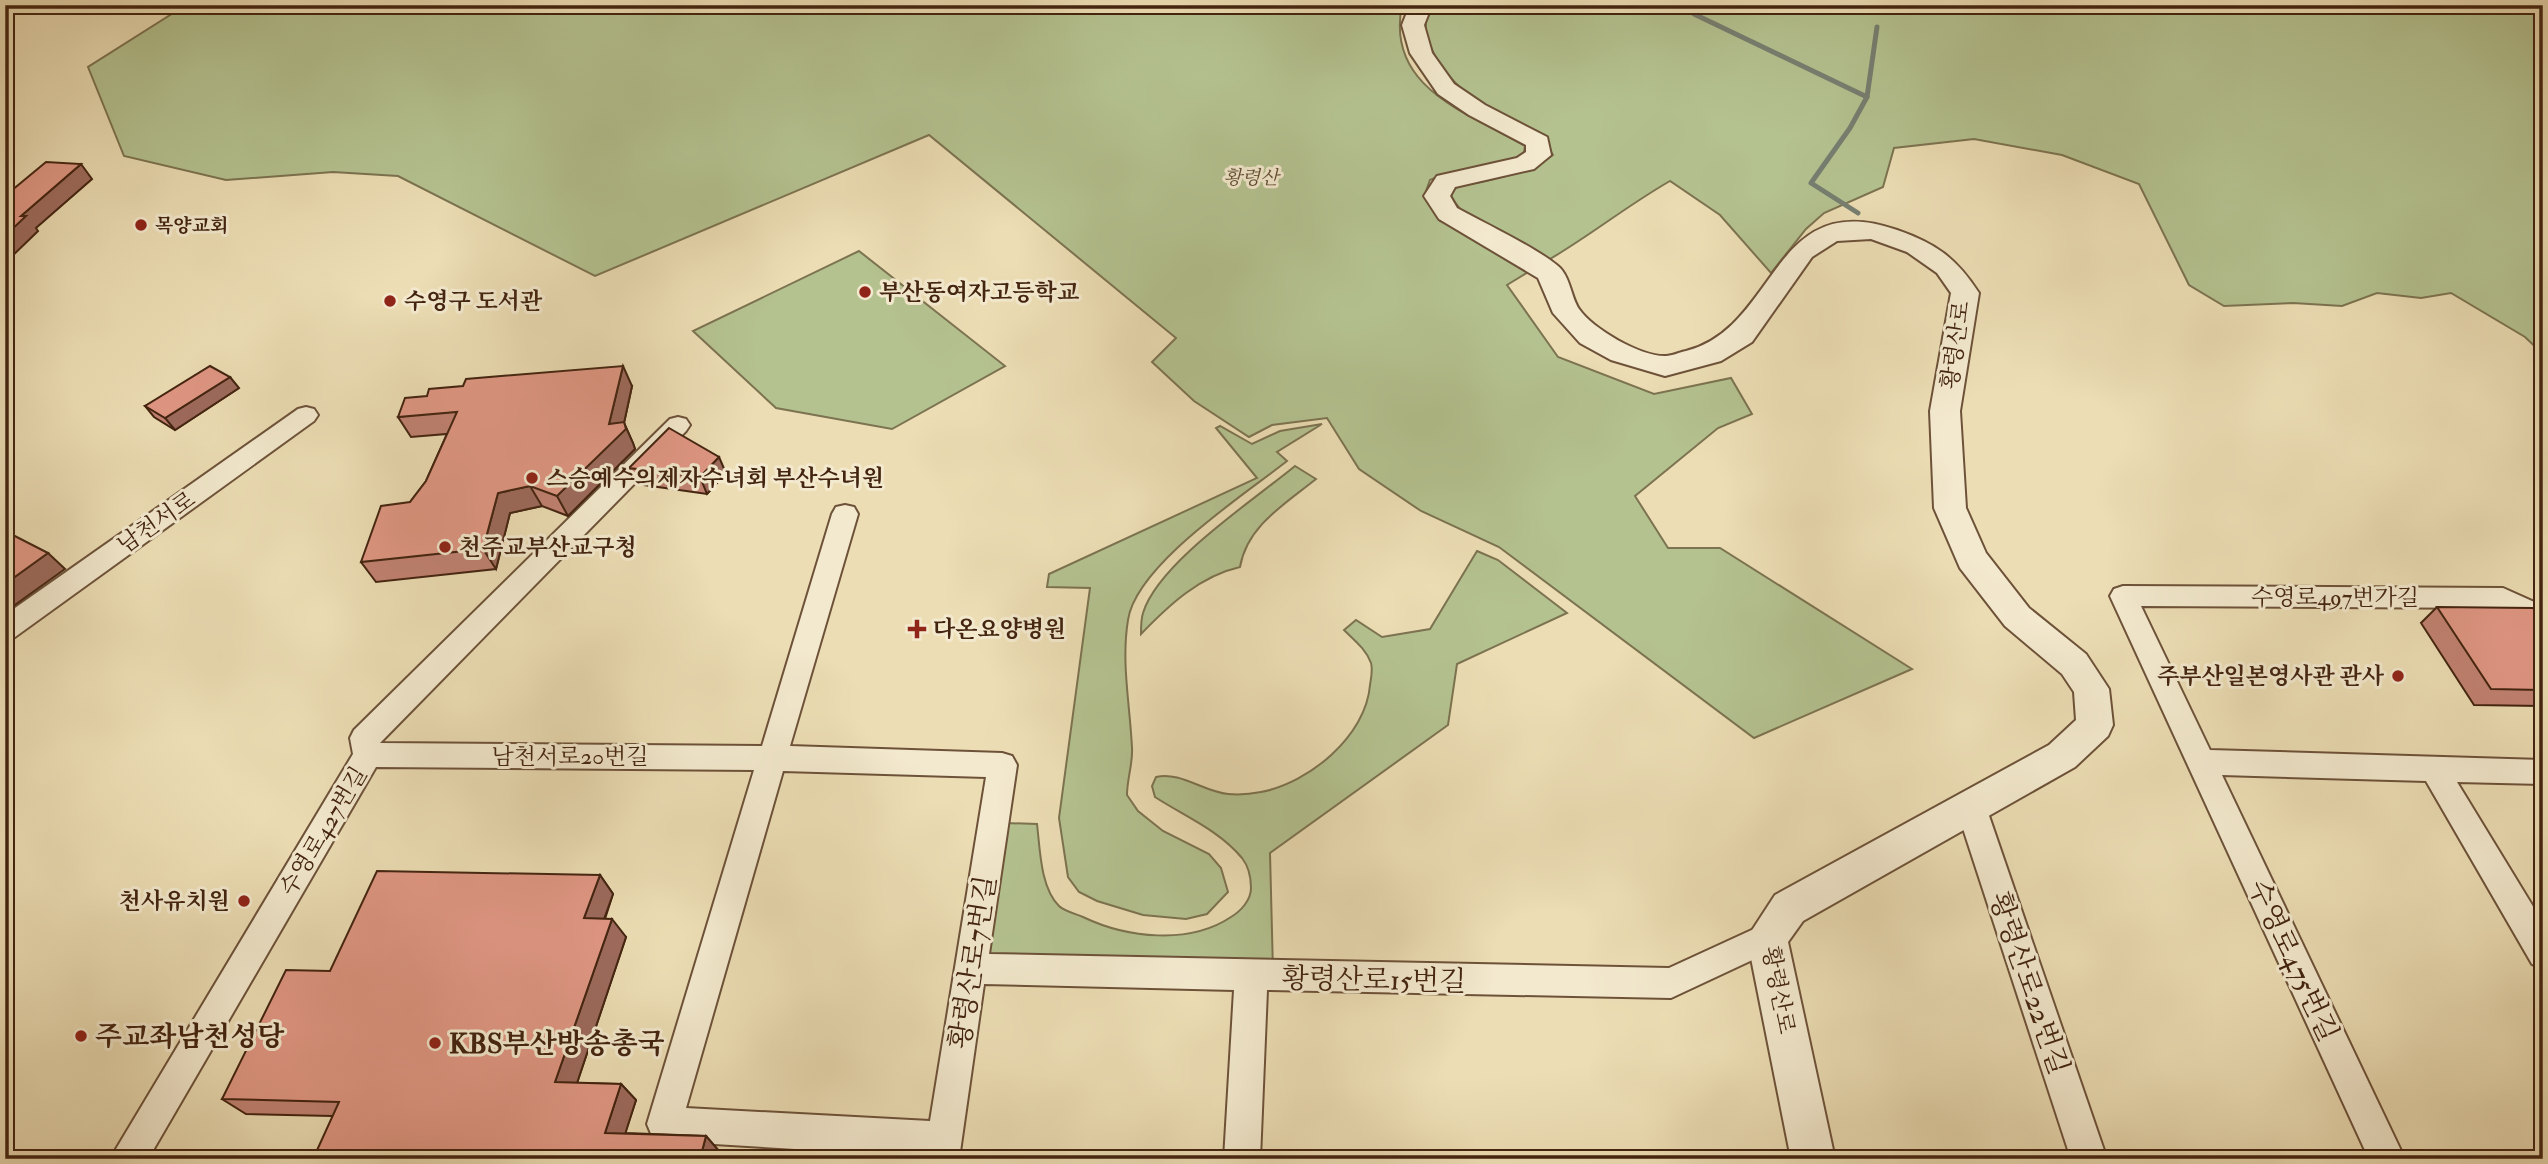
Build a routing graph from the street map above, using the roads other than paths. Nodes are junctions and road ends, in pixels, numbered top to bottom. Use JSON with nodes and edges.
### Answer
{"nodes":[{"id":1,"x":1421,"y":5,"type":"edge"},
{"id":2,"x":306,"y":415,"type":"dead end"},
{"id":3,"x":678,"y":425,"type":"dead end"},
{"id":4,"x":845,"y":514,"type":"dead end"},
{"id":5,"x":2123,"y":596,"type":"joint"},
{"id":6,"x":2543,"y":618,"type":"edge"},
{"id":7,"x":5,"y":629,"type":"edge"},
{"id":8,"x":368,"y":755,"type":"junction"},
{"id":9,"x":772,"y":758,"type":"junction"},
{"id":10,"x":2201,"y":762,"type":"junction"},
{"id":11,"x":1002,"y":765,"type":"joint"},
{"id":12,"x":2434,"y":769,"type":"junction"},
{"id":13,"x":2543,"y":772,"type":"edge"},
{"id":14,"x":1971,"y":807,"type":"junction"},
{"id":15,"x":1767,"y":938,"type":"junction"},
{"id":16,"x":2543,"y":953,"type":"edge"},
{"id":17,"x":971,"y":969,"type":"junction"},
{"id":18,"x":1251,"y":977,"type":"junction"},
{"id":19,"x":664,"y":1124,"type":"joint"},
{"id":20,"x":943,"y":1149,"type":"edge"},
{"id":21,"x":128,"y":1159,"type":"edge"},
{"id":22,"x":1242,"y":1159,"type":"edge"},
{"id":23,"x":1813,"y":1159,"type":"edge"},
{"id":24,"x":2089,"y":1159,"type":"edge"},
{"id":25,"x":2388,"y":1159,"type":"edge"}],
"edges":[{"from":1,"to":14,"type":"street","name":"황령산로"},
{"from":2,"to":7,"type":"street","name":"남천서로"},
{"from":3,"to":8,"type":"street","name":"수영로427번길"},
{"from":4,"to":9,"type":"street"},
{"from":5,"to":6,"type":"street","name":"수영로497번가길"},
{"from":5,"to":10,"type":"street","name":"수영로475번길"},
{"from":8,"to":9,"type":"street","name":"남천서로20번길"},
{"from":8,"to":21,"type":"street","name":"수영로427번길"},
{"from":9,"to":11,"type":"street","name":"남천서로20번길"},
{"from":9,"to":19,"type":"street"},
{"from":10,"to":12,"type":"street"},
{"from":10,"to":25,"type":"street","name":"수영로475번길"},
{"from":11,"to":17,"type":"street","name":"황령산로7번길"},
{"from":12,"to":13,"type":"street"},
{"from":12,"to":16,"type":"street"},
{"from":14,"to":15,"type":"street","name":"황령산로"},
{"from":14,"to":24,"type":"street","name":"황령산로22번길"},
{"from":15,"to":18,"type":"street","name":"황령산로15번길"},
{"from":15,"to":23,"type":"street","name":"황령산로"},
{"from":17,"to":18,"type":"street","name":"황령산로15번길"},
{"from":17,"to":20,"type":"street","name":"황령산로7번길"},
{"from":18,"to":22,"type":"street"},
{"from":19,"to":20,"type":"street"}]}
